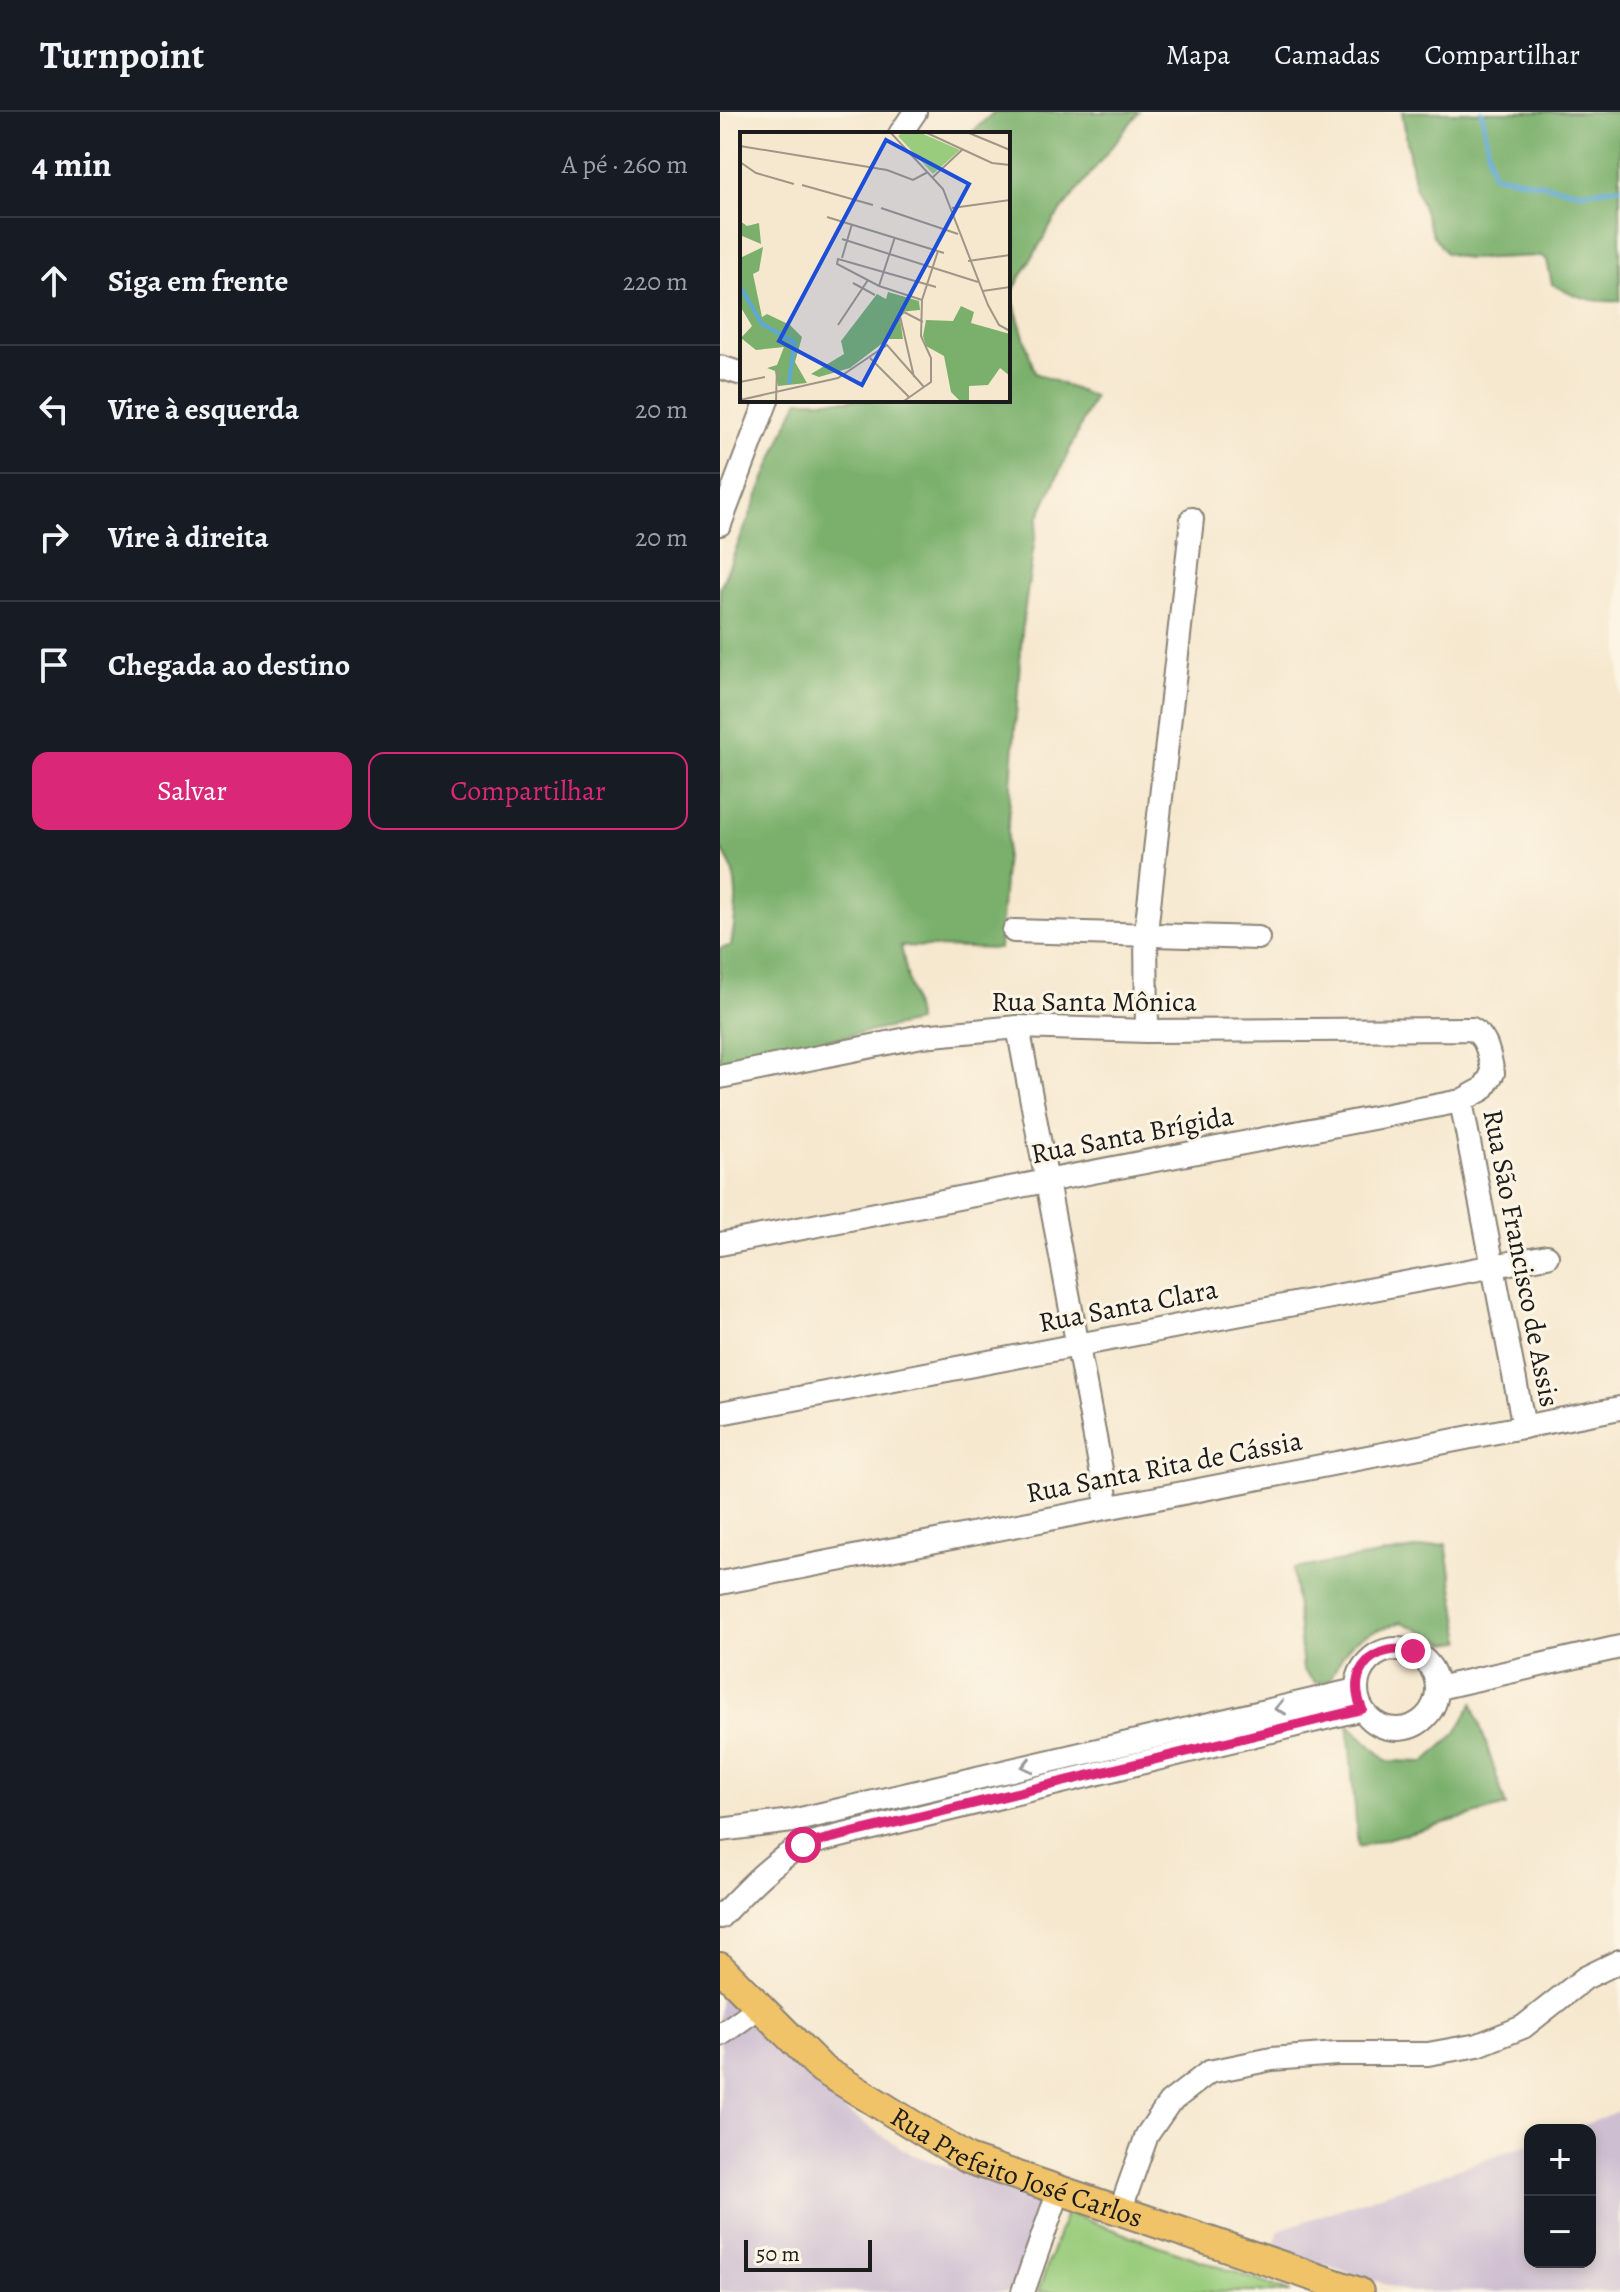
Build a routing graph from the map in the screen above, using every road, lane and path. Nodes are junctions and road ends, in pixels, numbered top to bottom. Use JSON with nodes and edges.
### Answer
{"nodes":[{"id":1,"x":915,"y":112,"type":"edge"},
{"id":2,"x":901,"y":132,"type":"edge"},
{"id":3,"x":720,"y":367,"type":"edge"},
{"id":4,"x":740,"y":373,"type":"edge"},
{"id":5,"x":766,"y":402,"type":"edge"},
{"id":6,"x":1192,"y":519,"type":"dead end"},
{"id":7,"x":720,"y":524,"type":"edge"},
{"id":8,"x":1014,"y":931,"type":"dead end"},
{"id":9,"x":1147,"y":934,"type":"junction"},
{"id":10,"x":1258,"y":938,"type":"dead end"},
{"id":11,"x":1018,"y":1027,"type":"junction"},
{"id":12,"x":1472,"y":1029,"type":"joint"},
{"id":13,"x":1147,"y":1031,"type":"junction"},
{"id":14,"x":720,"y":1077,"type":"edge"},
{"id":15,"x":1461,"y":1101,"type":"junction"},
{"id":16,"x":1045,"y":1182,"type":"junction"},
{"id":17,"x":720,"y":1244,"type":"edge"},
{"id":18,"x":1547,"y":1256,"type":"dead end"},
{"id":19,"x":1493,"y":1265,"type":"junction"},
{"id":20,"x":1076,"y":1345,"type":"junction"},
{"id":21,"x":1620,"y":1408,"type":"edge"},
{"id":22,"x":720,"y":1413,"type":"edge"},
{"id":23,"x":1524,"y":1427,"type":"junction"},
{"id":24,"x":1108,"y":1507,"type":"junction"},
{"id":25,"x":720,"y":1583,"type":"edge"},
{"id":26,"x":1620,"y":1647,"type":"edge"},
{"id":27,"x":1438,"y":1688,"type":"junction"},
{"id":28,"x":1359,"y":1700,"type":"junction"},
{"id":29,"x":720,"y":1830,"type":"edge"},
{"id":30,"x":720,"y":1917,"type":"edge"},
{"id":31,"x":1620,"y":1961,"type":"edge"},
{"id":32,"x":720,"y":1967,"type":"edge"},
{"id":33,"x":758,"y":2008,"type":"junction"},
{"id":34,"x":720,"y":2035,"type":"edge"},
{"id":35,"x":1059,"y":2190,"type":"junction"},
{"id":36,"x":1120,"y":2211,"type":"junction"},
{"id":37,"x":1023,"y":2292,"type":"edge"},
{"id":38,"x":1359,"y":2292,"type":"edge"}],
"edges":[{"from":1,"to":2,"type":"street"},
{"from":3,"to":4,"type":"street"},
{"from":5,"to":7,"type":"street"},
{"from":6,"to":9,"type":"street"},
{"from":8,"to":9,"type":"street"},
{"from":9,"to":10,"type":"street"},
{"from":9,"to":13,"type":"street"},
{"from":11,"to":13,"type":"street","name":"Rua Santa Mônica"},
{"from":11,"to":14,"type":"street","name":"Rua Santa Mônica"},
{"from":11,"to":16,"type":"street"},
{"from":12,"to":13,"type":"street","name":"Rua Santa Mônica"},
{"from":12,"to":15,"type":"street","name":"Rua Santa Brígida"},
{"from":15,"to":16,"type":"street","name":"Rua Santa Brígida"},
{"from":15,"to":19,"type":"street","name":"Rua São Francisco de Assis"},
{"from":16,"to":17,"type":"street","name":"Rua Santa Brígida"},
{"from":16,"to":20,"type":"street"},
{"from":18,"to":19,"type":"street","name":"Rua Santa Clara"},
{"from":19,"to":20,"type":"street","name":"Rua Santa Clara"},
{"from":19,"to":23,"type":"street","name":"Rua São Francisco de Assis"},
{"from":20,"to":22,"type":"street","name":"Rua Santa Clara"},
{"from":20,"to":24,"type":"street"},
{"from":21,"to":23,"type":"street","name":"Rua Santa Rita de Cássia"},
{"from":23,"to":24,"type":"street","name":"Rua Santa Rita de Cássia"},
{"from":24,"to":25,"type":"street","name":"Rua Santa Rita de Cássia"},
{"from":26,"to":27,"type":"street"},
{"from":27,"to":28,"type":"street"},
{"from":27,"to":28,"type":"street"},
{"from":28,"to":29,"type":"street","one_way":true},
{"from":28,"to":30,"type":"street"},
{"from":31,"to":36,"type":"street"},
{"from":32,"to":33,"type":"main road","name":"Rua Prefeito José Carlos"},
{"from":33,"to":34,"type":"street"},
{"from":33,"to":35,"type":"main road","name":"Rua Prefeito José Carlos"},
{"from":35,"to":36,"type":"main road","name":"Rua Prefeito José Carlos"},
{"from":35,"to":37,"type":"street"},
{"from":36,"to":38,"type":"main road","name":"Rua Prefeito José Carlos"}]}
